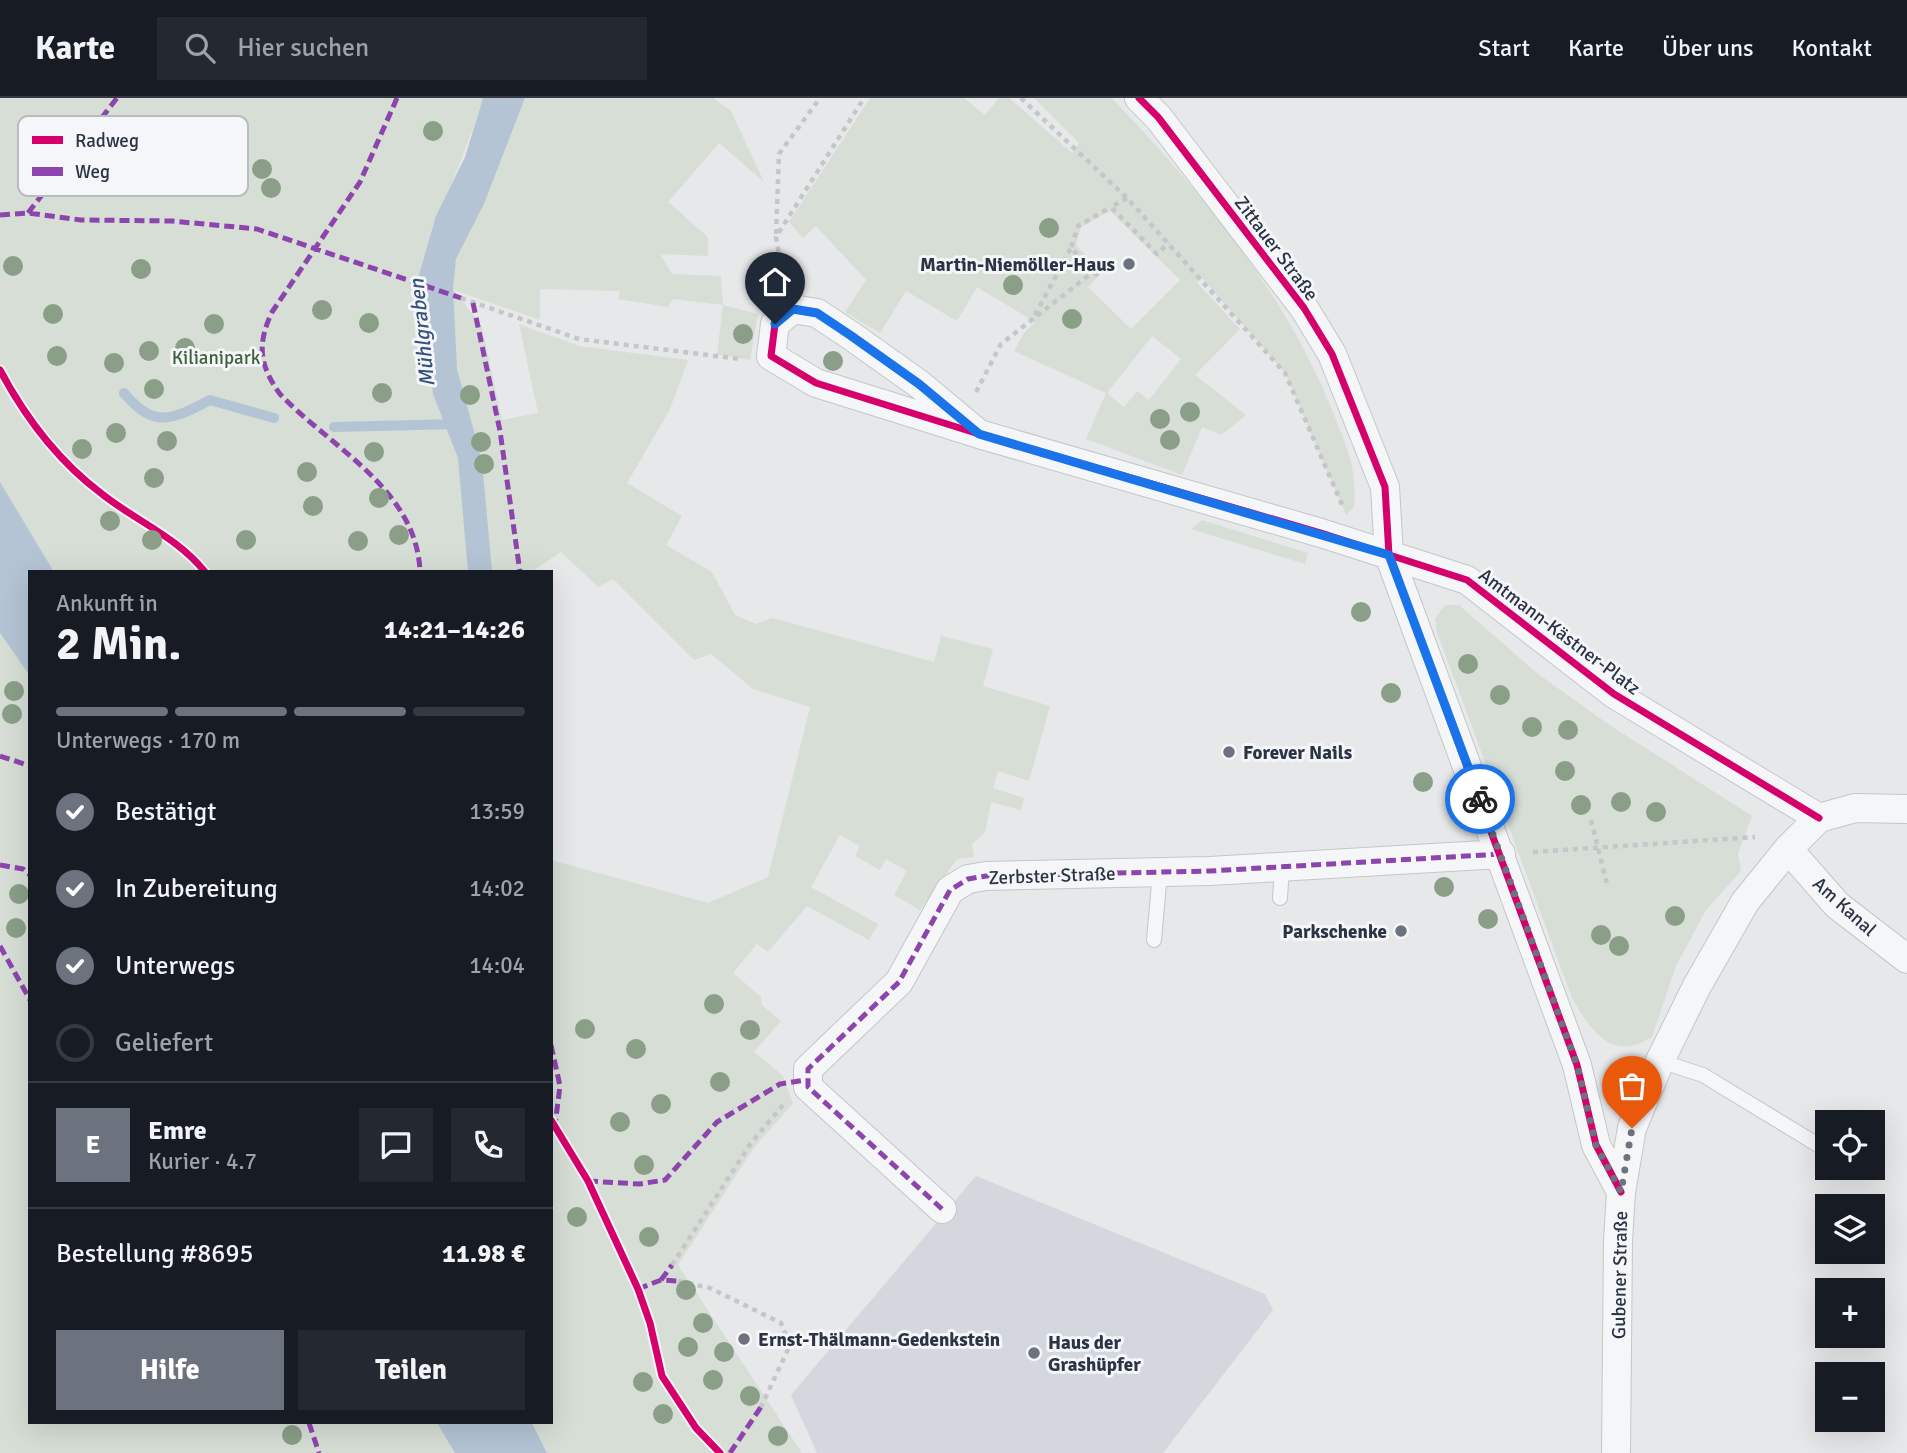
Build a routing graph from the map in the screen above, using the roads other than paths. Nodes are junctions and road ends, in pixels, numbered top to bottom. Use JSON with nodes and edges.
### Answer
{"nodes":[{"id":1,"x":1139,"y":98,"type":"edge"},
{"id":2,"x":979,"y":434,"type":"junction"},
{"id":3,"x":1389,"y":555,"type":"junction"},
{"id":4,"x":1907,"y":809,"type":"edge"},
{"id":5,"x":1819,"y":818,"type":"junction"},
{"id":6,"x":1776,"y":842,"type":"junction"},
{"id":7,"x":1501,"y":854,"type":"junction"},
{"id":8,"x":1282,"y":867,"type":"junction"},
{"id":9,"x":1160,"y":873,"type":"junction"},
{"id":10,"x":1280,"y":898,"type":"dead end"},
{"id":11,"x":1154,"y":940,"type":"dead end"},
{"id":12,"x":1907,"y":960,"type":"edge"},
{"id":13,"x":1660,"y":1060,"type":"junction"},
{"id":14,"x":1815,"y":1142,"type":"edge"},
{"id":15,"x":1621,"y":1192,"type":"junction"},
{"id":16,"x":942,"y":1209,"type":"dead end"},
{"id":17,"x":1613,"y":1449,"type":"edge"}],
"edges":[{"from":1,"to":3,"type":"street","name":"Zittauer Straße"},
{"from":2,"to":2,"type":"street","name":"Amtmann-Kästner-Platz"},
{"from":2,"to":3,"type":"street","name":"Amtmann-Kästner-Platz"},
{"from":3,"to":5,"type":"street","name":"Amtmann-Kästner-Platz"},
{"from":3,"to":7,"type":"street"},
{"from":4,"to":5,"type":"street"},
{"from":5,"to":6,"type":"street"},
{"from":6,"to":12,"type":"street","name":"Am Kanal"},
{"from":6,"to":13,"type":"street"},
{"from":7,"to":8,"type":"street"},
{"from":7,"to":15,"type":"street"},
{"from":8,"to":9,"type":"street","name":"Zerbster Straße"},
{"from":8,"to":10,"type":"lane"},
{"from":9,"to":11,"type":"lane"},
{"from":9,"to":16,"type":"street","name":"Zerbster Straße"},
{"from":13,"to":14,"type":"lane"},
{"from":13,"to":15,"type":"street","name":"Gubener Straße"},
{"from":15,"to":17,"type":"street","name":"Gubener Straße"}]}
